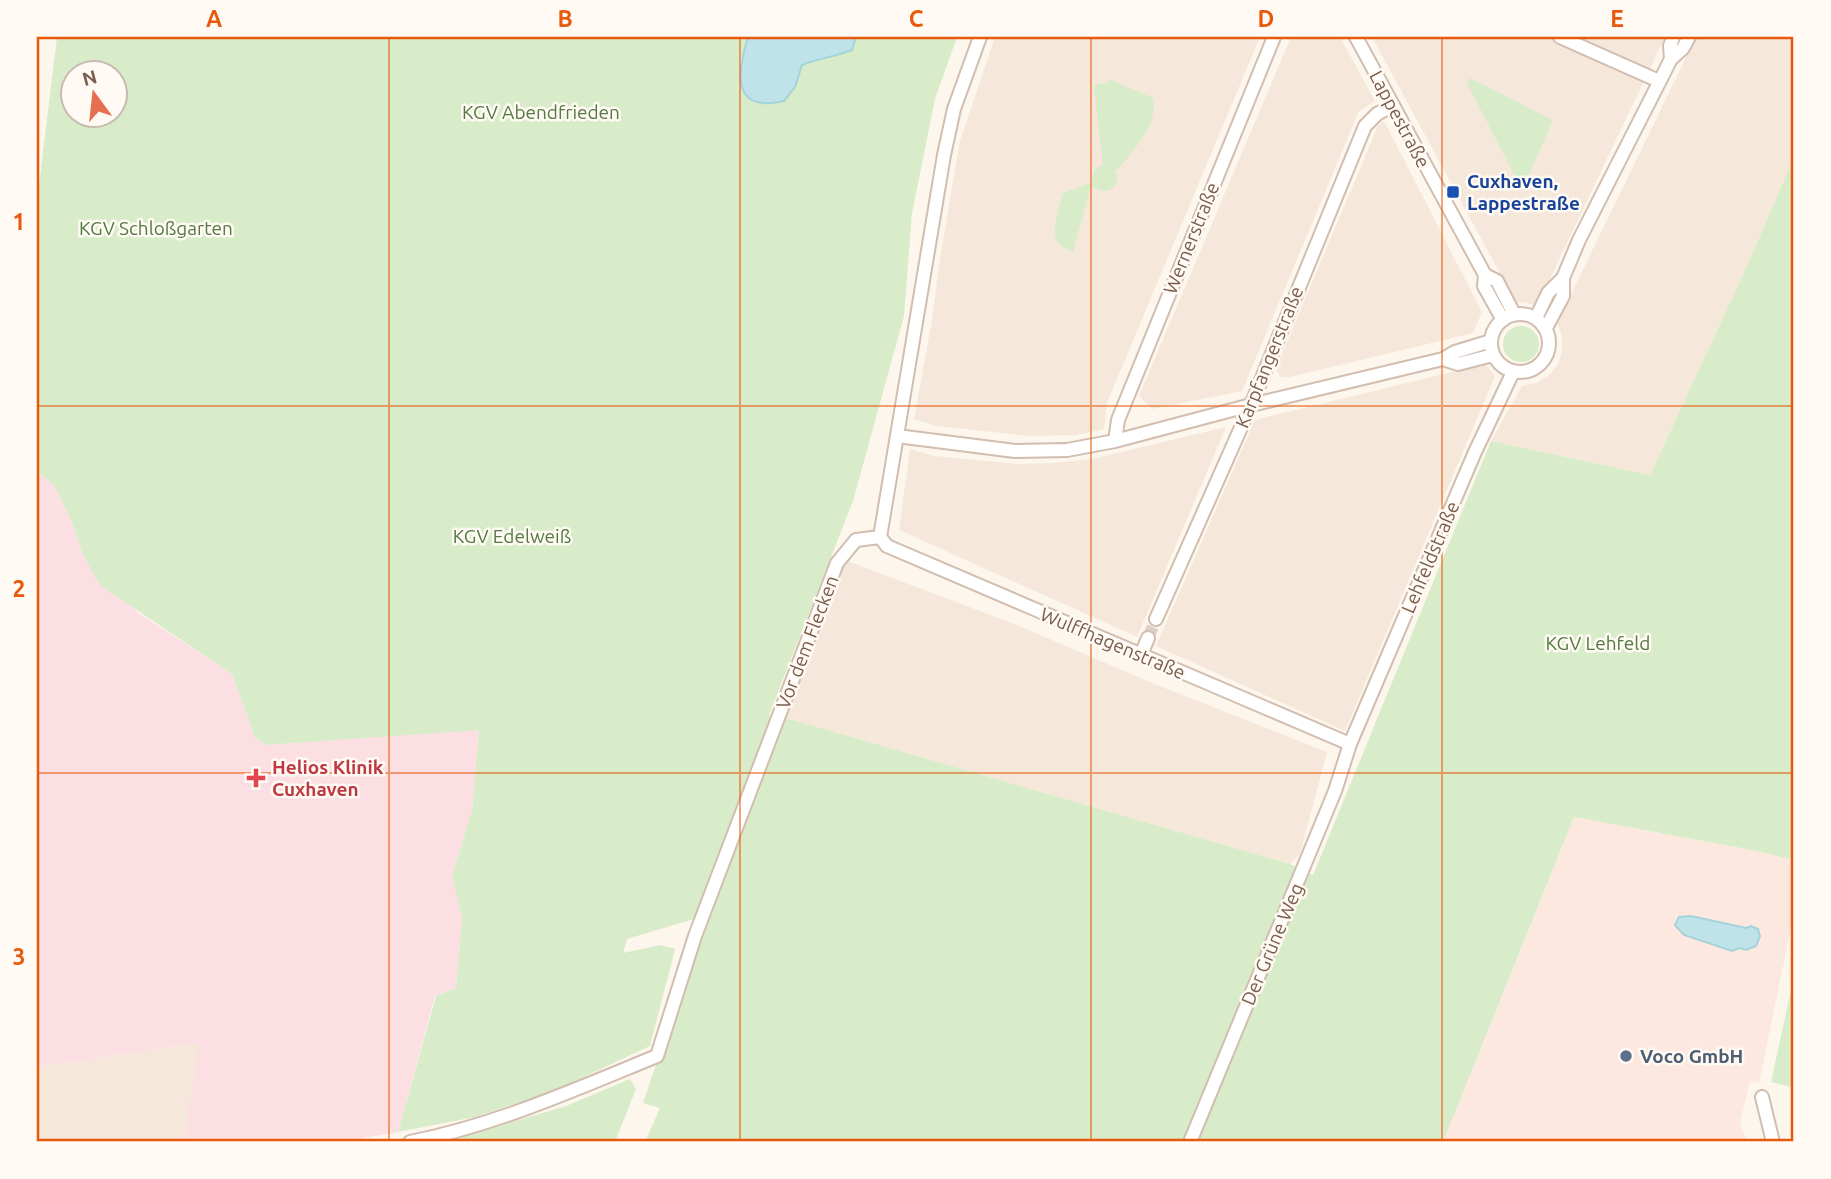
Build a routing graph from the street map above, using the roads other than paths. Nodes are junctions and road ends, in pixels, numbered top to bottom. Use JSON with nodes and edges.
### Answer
{"nodes":[{"id":1,"x":980,"y":37,"type":"edge"},
{"id":2,"x":1274,"y":37,"type":"edge"},
{"id":3,"x":1356,"y":37,"type":"edge"},
{"id":4,"x":1560,"y":37,"type":"edge"},
{"id":5,"x":1673,"y":37,"type":"edge"},
{"id":6,"x":1689,"y":37,"type":"edge"},
{"id":7,"x":1671,"y":59,"type":"junction"},
{"id":8,"x":1659,"y":81,"type":"junction"},
{"id":9,"x":1393,"y":105,"type":"junction"},
{"id":10,"x":1508,"y":317,"type":"junction"},
{"id":11,"x":1541,"y":323,"type":"junction"},
{"id":12,"x":1490,"y":341,"type":"junction"},
{"id":13,"x":1493,"y":355,"type":"junction"},
{"id":14,"x":1443,"y":359,"type":"junction"},
{"id":15,"x":1513,"y":372,"type":"junction"},
{"id":16,"x":1251,"y":405,"type":"junction"},
{"id":17,"x":897,"y":436,"type":"junction"},
{"id":18,"x":1115,"y":441,"type":"junction"},
{"id":19,"x":880,"y":537,"type":"junction"},
{"id":20,"x":1156,"y":619,"type":"tunnel mouth"},
{"id":21,"x":1148,"y":638,"type":"tunnel mouth"},
{"id":22,"x":1141,"y":655,"type":"junction"},
{"id":23,"x":1350,"y":744,"type":"junction"},
{"id":24,"x":1762,"y":1097,"type":"dead end"},
{"id":25,"x":410,"y":1142,"type":"edge"},
{"id":26,"x":1190,"y":1142,"type":"edge"},
{"id":27,"x":1773,"y":1142,"type":"edge"}],
"edges":[{"from":1,"to":17,"type":"street"},
{"from":2,"to":18,"type":"street","name":"Wernerstraße"},
{"from":3,"to":9,"type":"street","name":"Lappestraße"},
{"from":4,"to":8,"type":"street"},
{"from":5,"to":7,"type":"street"},
{"from":6,"to":7,"type":"street"},
{"from":7,"to":8,"type":"street"},
{"from":8,"to":11,"type":"street"},
{"from":9,"to":10,"type":"street","name":"Lappestraße"},
{"from":9,"to":16,"type":"street","name":"Karpfangerstraße"},
{"from":10,"to":11,"type":"street"},
{"from":10,"to":12,"type":"street"},
{"from":11,"to":15,"type":"street"},
{"from":12,"to":13,"type":"street"},
{"from":12,"to":14,"type":"street"},
{"from":13,"to":14,"type":"street"},
{"from":13,"to":15,"type":"street"},
{"from":14,"to":16,"type":"street"},
{"from":15,"to":23,"type":"street","name":"Lehfeldstraße"},
{"from":16,"to":18,"type":"street"},
{"from":16,"to":20,"type":"street","name":"Karpfangerstraße"},
{"from":17,"to":18,"type":"street"},
{"from":17,"to":19,"type":"street"},
{"from":19,"to":22,"type":"street","name":"Wulffhagenstraße"},
{"from":19,"to":25,"type":"street","name":"Vor dem Flecken"},
{"from":21,"to":22,"type":"street"},
{"from":22,"to":23,"type":"street","name":"Wulffhagenstraße"},
{"from":23,"to":26,"type":"street","name":"Der Grüne Weg"},
{"from":24,"to":27,"type":"street"}]}
